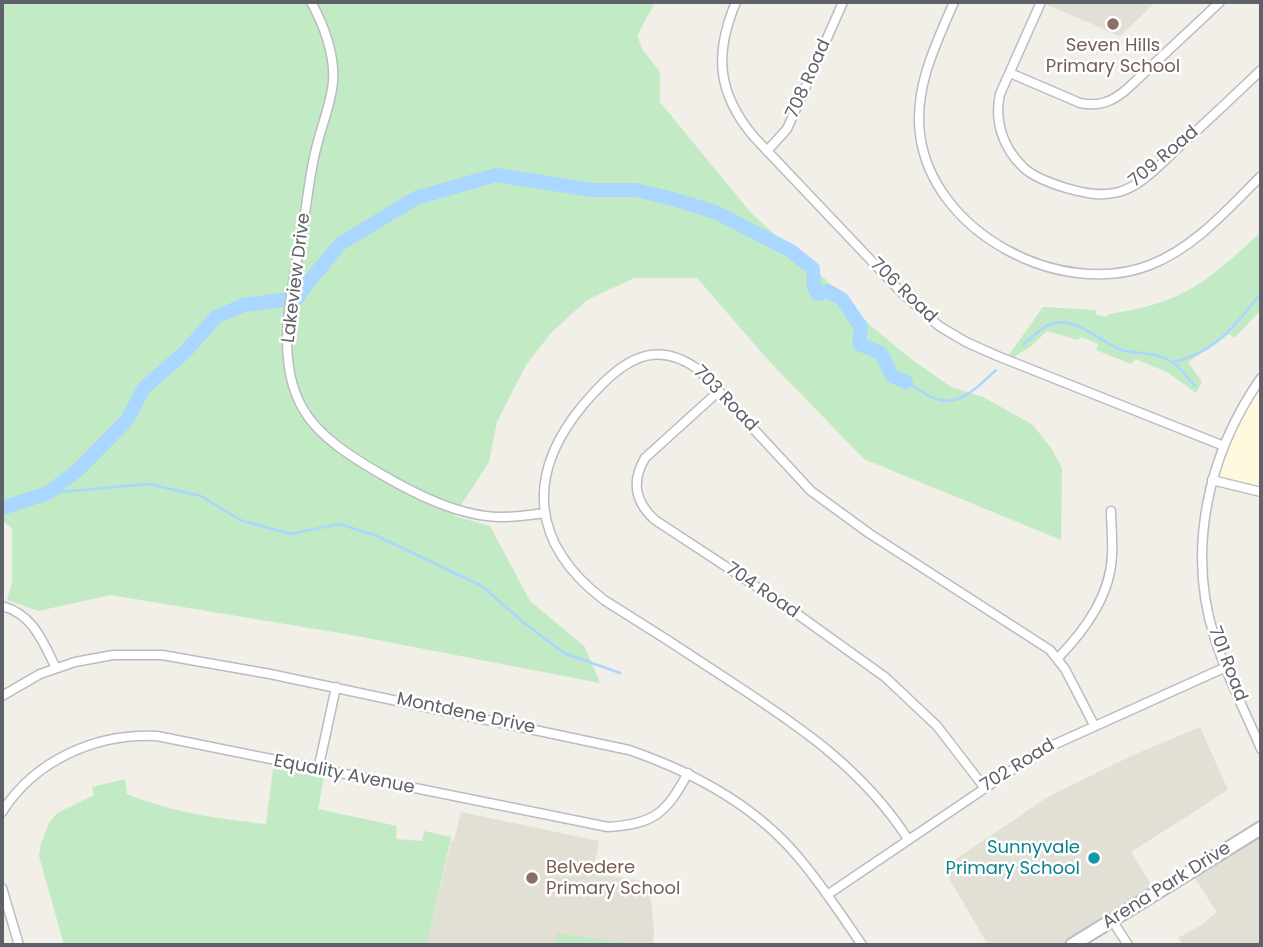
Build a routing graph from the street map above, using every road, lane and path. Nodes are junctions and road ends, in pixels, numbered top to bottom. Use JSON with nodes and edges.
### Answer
{"nodes":[{"id":1,"x":311,"y":2,"type":"edge"},
{"id":2,"x":736,"y":2,"type":"edge"},
{"id":3,"x":843,"y":2,"type":"edge"},
{"id":4,"x":954,"y":2,"type":"edge"},
{"id":5,"x":1041,"y":2,"type":"edge"},
{"id":6,"x":1220,"y":2,"type":"edge"},
{"id":7,"x":1261,"y":70,"type":"edge"},
{"id":8,"x":1010,"y":73,"type":"junction"},
{"id":9,"x":767,"y":150,"type":"junction"},
{"id":10,"x":1261,"y":176,"type":"edge"},
{"id":11,"x":1261,"y":378,"type":"edge"},
{"id":12,"x":719,"y":391,"type":"junction"},
{"id":13,"x":1224,"y":446,"type":"junction"},
{"id":14,"x":1212,"y":480,"type":"junction"},
{"id":15,"x":1261,"y":492,"type":"edge"},
{"id":16,"x":1111,"y":511,"type":"dead end"},
{"id":17,"x":545,"y":513,"type":"junction"},
{"id":18,"x":2,"y":606,"type":"edge"},
{"id":19,"x":1058,"y":658,"type":"junction"},
{"id":20,"x":1226,"y":667,"type":"junction"},
{"id":21,"x":56,"y":668,"type":"junction"},
{"id":22,"x":336,"y":687,"type":"junction"},
{"id":23,"x":2,"y":696,"type":"edge"},
{"id":24,"x":1094,"y":725,"type":"junction"},
{"id":25,"x":1261,"y":748,"type":"edge"},
{"id":26,"x":318,"y":770,"type":"junction"},
{"id":27,"x":688,"y":773,"type":"junction"},
{"id":28,"x":984,"y":787,"type":"junction"},
{"id":29,"x":2,"y":812,"type":"edge"},
{"id":30,"x":1261,"y":828,"type":"edge"},
{"id":31,"x":908,"y":839,"type":"junction"},
{"id":32,"x":2,"y":888,"type":"edge"},
{"id":33,"x":827,"y":895,"type":"junction"},
{"id":34,"x":1112,"y":920,"type":"junction"},
{"id":35,"x":19,"y":945,"type":"edge"},
{"id":36,"x":862,"y":945,"type":"edge"},
{"id":37,"x":1072,"y":945,"type":"edge"},
{"id":38,"x":1128,"y":945,"type":"edge"}],
"edges":[{"from":1,"to":17,"type":"street","name":"Lakeview Drive"},
{"from":2,"to":9,"type":"street","name":"706 Road"},
{"from":3,"to":9,"type":"street","name":"708 Road"},
{"from":4,"to":10,"type":"street"},
{"from":5,"to":8,"type":"street","name":"709 Road"},
{"from":6,"to":8,"type":"street"},
{"from":7,"to":8,"type":"street","name":"709 Road"},
{"from":9,"to":13,"type":"street","name":"706 Road"},
{"from":11,"to":13,"type":"street","name":"701 Road"},
{"from":12,"to":17,"type":"street","name":"703 Road"},
{"from":12,"to":19,"type":"street","name":"703 Road"},
{"from":12,"to":28,"type":"street","name":"704 Road"},
{"from":13,"to":14,"type":"street","name":"701 Road"},
{"from":14,"to":15,"type":"street"},
{"from":14,"to":20,"type":"street","name":"701 Road"},
{"from":16,"to":19,"type":"street"},
{"from":17,"to":31,"type":"street","name":"703 Road"},
{"from":18,"to":21,"type":"street"},
{"from":19,"to":24,"type":"street","name":"703 Road"},
{"from":20,"to":24,"type":"street","name":"702 Road"},
{"from":20,"to":25,"type":"street","name":"701 Road"},
{"from":21,"to":22,"type":"street","name":"Montdene Drive"},
{"from":21,"to":23,"type":"street","name":"Montdene Drive"},
{"from":22,"to":26,"type":"street"},
{"from":22,"to":27,"type":"street","name":"Montdene Drive"},
{"from":24,"to":28,"type":"street","name":"702 Road"},
{"from":26,"to":27,"type":"street","name":"Equality Avenue"},
{"from":26,"to":29,"type":"street","name":"Equality Avenue"},
{"from":27,"to":33,"type":"street","name":"Montdene Drive"},
{"from":28,"to":31,"type":"street","name":"702 Road"},
{"from":30,"to":34,"type":"street","name":"Arena Park Drive"},
{"from":31,"to":33,"type":"street","name":"702 Road"},
{"from":32,"to":35,"type":"street"},
{"from":33,"to":36,"type":"street","name":"Montdene Drive"},
{"from":34,"to":37,"type":"street","name":"Arena Park Drive"},
{"from":34,"to":38,"type":"street"}]}
